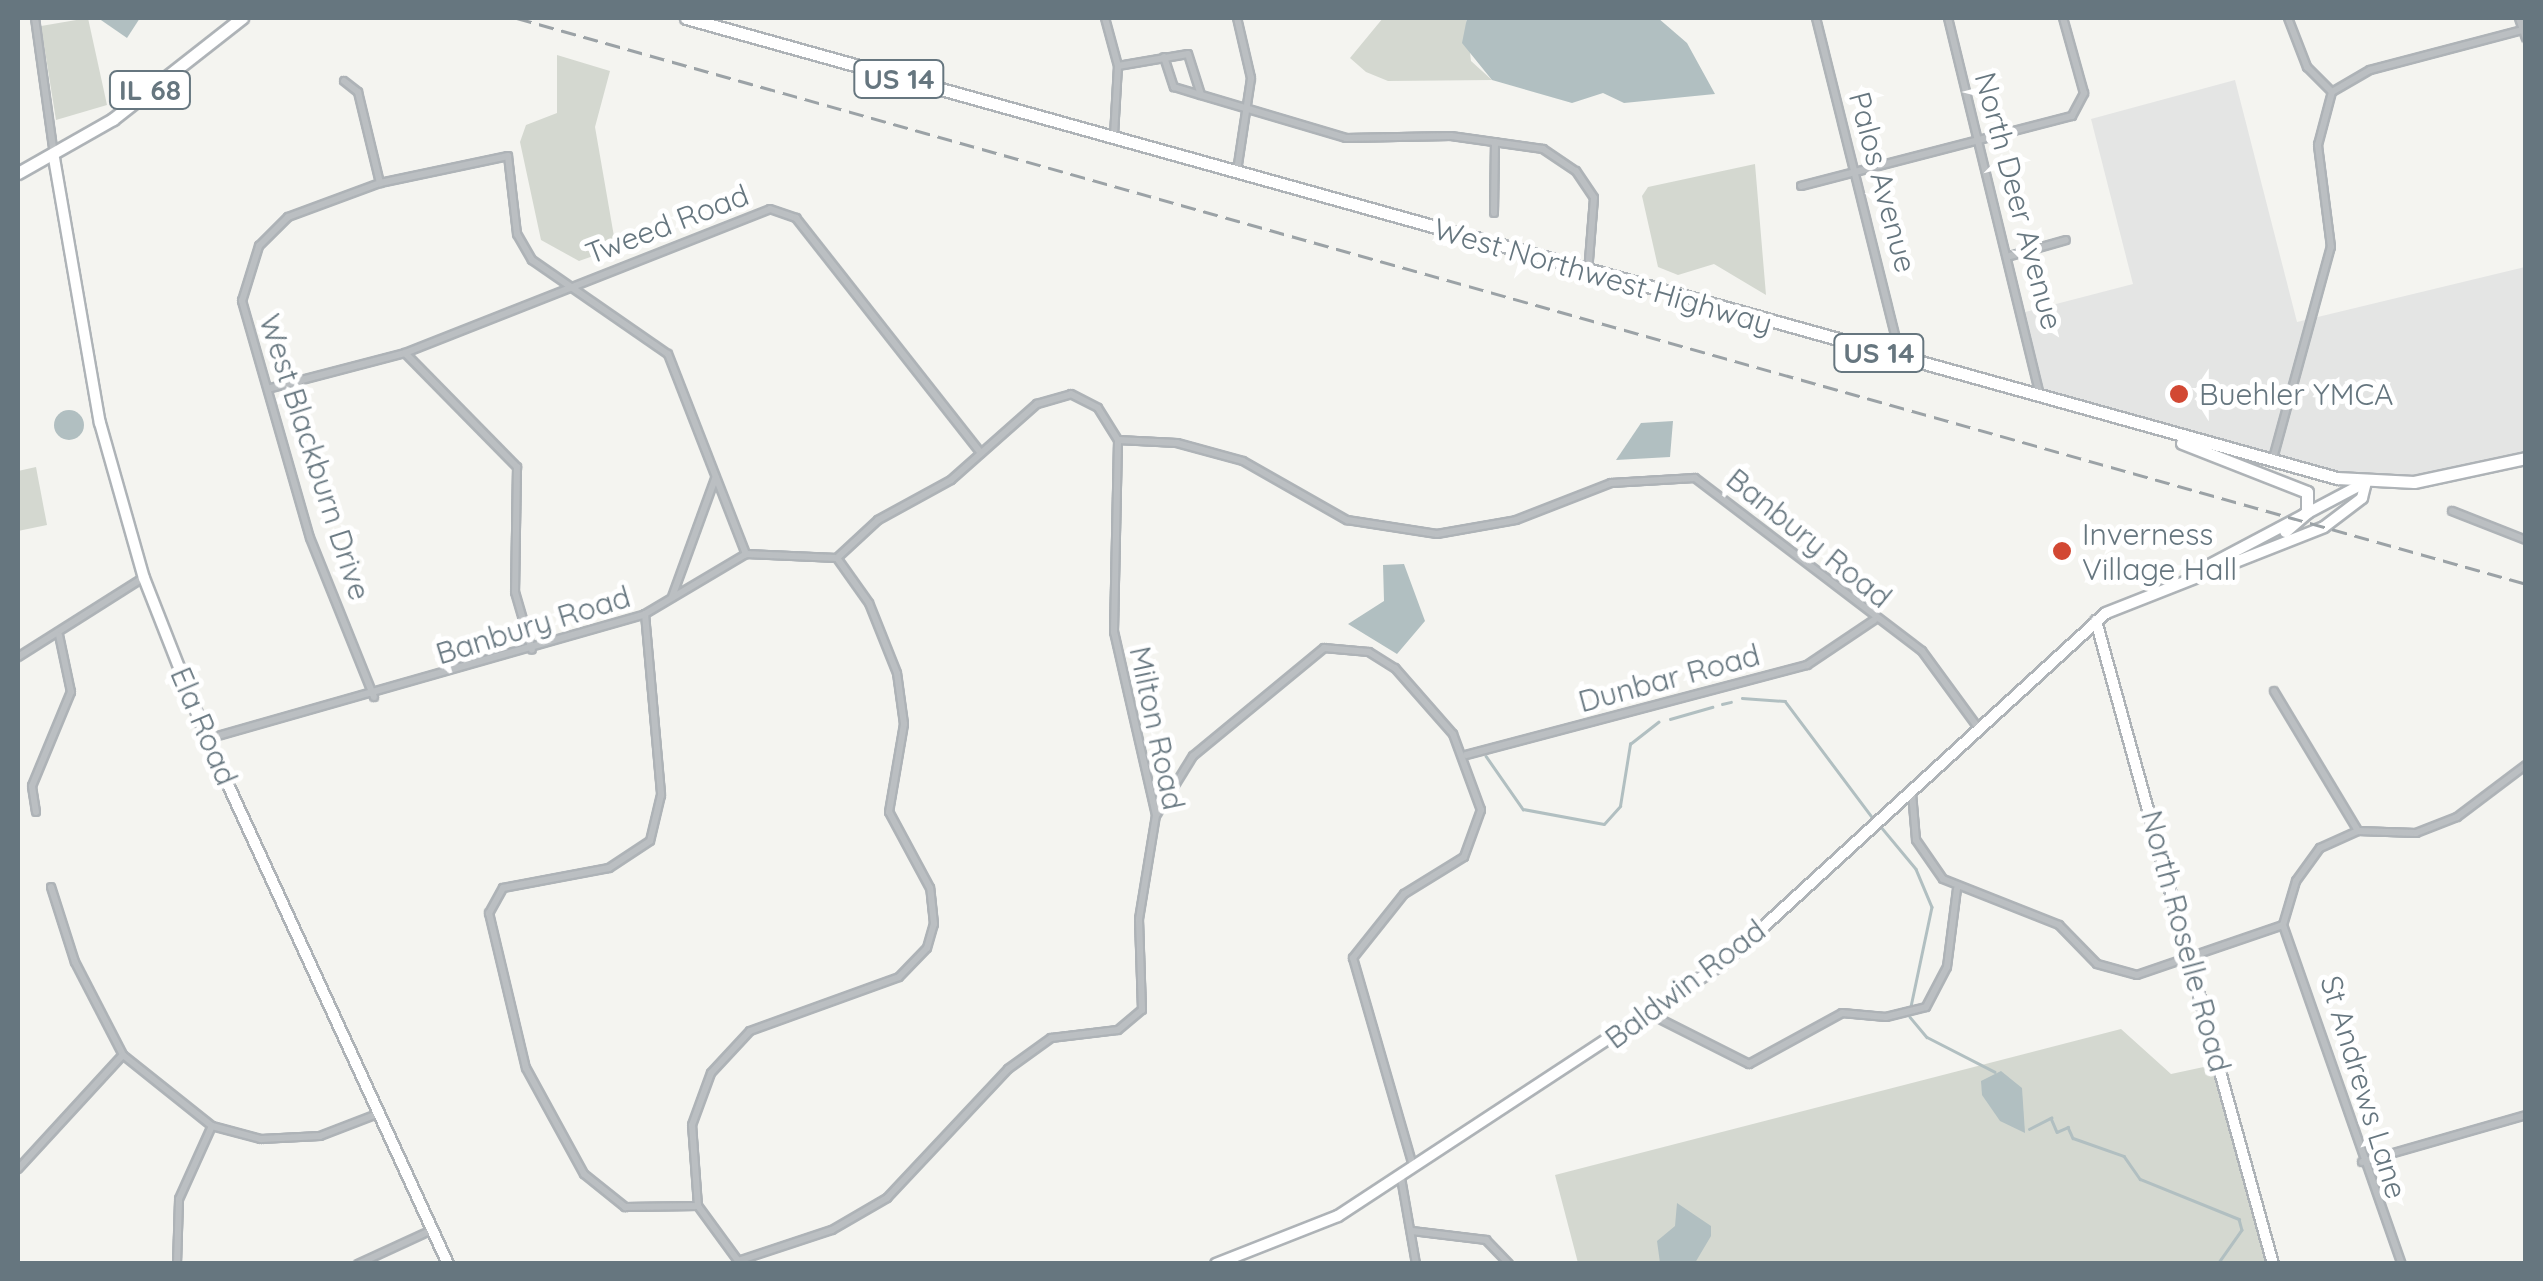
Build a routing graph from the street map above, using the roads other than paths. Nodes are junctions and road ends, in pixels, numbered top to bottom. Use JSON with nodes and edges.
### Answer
{"nodes":[{"id":1,"x":35,"y":18,"type":"edge"},
{"id":2,"x":242,"y":18,"type":"edge"},
{"id":3,"x":686,"y":18,"type":"edge"},
{"id":4,"x":705,"y":18,"type":"edge"},
{"id":5,"x":1105,"y":18,"type":"edge"},
{"id":6,"x":1238,"y":18,"type":"edge"},
{"id":7,"x":1816,"y":18,"type":"edge"},
{"id":8,"x":1948,"y":18,"type":"edge"},
{"id":9,"x":2063,"y":18,"type":"edge"},
{"id":10,"x":2288,"y":18,"type":"edge"},
{"id":11,"x":2519,"y":18,"type":"edge"},
{"id":12,"x":718,"y":28,"type":"junction"},
{"id":13,"x":2524,"y":34,"type":"edge"},
{"id":14,"x":1164,"y":57,"type":"junction"},
{"id":15,"x":1118,"y":66,"type":"junction"},
{"id":16,"x":344,"y":82,"type":"dead end"},
{"id":17,"x":2332,"y":92,"type":"junction"},
{"id":18,"x":1201,"y":95,"type":"junction"},
{"id":19,"x":1251,"y":112,"type":"junction"},
{"id":20,"x":1114,"y":137,"type":"junction"},
{"id":21,"x":1978,"y":140,"type":"junction"},
{"id":22,"x":1495,"y":142,"type":"junction"},
{"id":23,"x":54,"y":158,"type":"junction"},
{"id":24,"x":1237,"y":172,"type":"junction"},
{"id":25,"x":1857,"y":172,"type":"junction"},
{"id":26,"x":18,"y":173,"type":"edge"},
{"id":27,"x":380,"y":183,"type":"junction"},
{"id":28,"x":1801,"y":186,"type":"dead end"},
{"id":29,"x":1494,"y":213,"type":"dead end"},
{"id":30,"x":2066,"y":240,"type":"dead end"},
{"id":31,"x":2010,"y":256,"type":"junction"},
{"id":32,"x":1588,"y":274,"type":"junction"},
{"id":33,"x":566,"y":287,"type":"junction"},
{"id":34,"x":405,"y":353,"type":"junction"},
{"id":35,"x":1901,"y":359,"type":"junction"},
{"id":36,"x":272,"y":388,"type":"junction"},
{"id":37,"x":2040,"y":397,"type":"junction"},
{"id":38,"x":2170,"y":436,"type":"junction"},
{"id":39,"x":1118,"y":440,"type":"junction"},
{"id":40,"x":981,"y":453,"type":"junction"},
{"id":41,"x":2526,"y":458,"type":"edge"},
{"id":42,"x":2272,"y":462,"type":"junction"},
{"id":43,"x":715,"y":478,"type":"junction"},
{"id":44,"x":2366,"y":482,"type":"junction"},
{"id":45,"x":2452,"y":511,"type":"dead end"},
{"id":46,"x":2285,"y":530,"type":"junction"},
{"id":47,"x":2526,"y":540,"type":"edge"},
{"id":48,"x":746,"y":554,"type":"junction"},
{"id":49,"x":837,"y":558,"type":"junction"},
{"id":50,"x":2193,"y":575,"type":"junction"},
{"id":51,"x":144,"y":578,"type":"junction"},
{"id":52,"x":672,"y":598,"type":"junction"},
{"id":53,"x":645,"y":614,"type":"junction"},
{"id":54,"x":1874,"y":620,"type":"junction"},
{"id":55,"x":2096,"y":622,"type":"junction"},
{"id":56,"x":59,"y":635,"type":"junction"},
{"id":57,"x":532,"y":650,"type":"junction"},
{"id":58,"x":18,"y":658,"type":"edge"},
{"id":59,"x":2274,"y":692,"type":"dead end"},
{"id":60,"x":374,"y":697,"type":"junction"},
{"id":61,"x":1979,"y":729,"type":"junction"},
{"id":62,"x":207,"y":739,"type":"junction"},
{"id":63,"x":1466,"y":755,"type":"junction"},
{"id":64,"x":2526,"y":765,"type":"edge"},
{"id":65,"x":1912,"y":789,"type":"junction"},
{"id":66,"x":1890,"y":810,"type":"junction"},
{"id":67,"x":36,"y":812,"type":"dead end"},
{"id":68,"x":1156,"y":815,"type":"junction"},
{"id":69,"x":1910,"y":824,"type":"junction"},
{"id":70,"x":2358,"y":831,"type":"junction"},
{"id":71,"x":51,"y":887,"type":"dead end"},
{"id":72,"x":1957,"y":889,"type":"junction"},
{"id":73,"x":2284,"y":925,"type":"junction"},
{"id":74,"x":2192,"y":962,"type":"junction"},
{"id":75,"x":1650,"y":1014,"type":"junction"},
{"id":76,"x":123,"y":1055,"type":"junction"},
{"id":77,"x":380,"y":1113,"type":"junction"},
{"id":78,"x":2526,"y":1115,"type":"edge"},
{"id":79,"x":212,"y":1126,"type":"junction"},
{"id":80,"x":2362,"y":1162,"type":"junction"},
{"id":81,"x":18,"y":1169,"type":"edge"},
{"id":82,"x":1414,"y":1170,"type":"junction"},
{"id":83,"x":1401,"y":1178,"type":"junction"},
{"id":84,"x":698,"y":1206,"type":"junction"},
{"id":85,"x":433,"y":1230,"type":"junction"},
{"id":86,"x":1412,"y":1231,"type":"junction"},
{"id":87,"x":739,"y":1262,"type":"edge"},
{"id":88,"x":176,"y":1264,"type":"edge"},
{"id":89,"x":358,"y":1264,"type":"edge"},
{"id":90,"x":448,"y":1264,"type":"edge"},
{"id":91,"x":1216,"y":1264,"type":"edge"},
{"id":92,"x":1416,"y":1264,"type":"edge"},
{"id":93,"x":1509,"y":1264,"type":"edge"},
{"id":94,"x":2273,"y":1264,"type":"edge"},
{"id":95,"x":2402,"y":1264,"type":"edge"}],
"edges":[{"from":1,"to":23,"type":"street"},
{"from":2,"to":23,"type":"main road","number":"IL 68"},
{"from":3,"to":12,"type":"main road","name":"West Northwest Highway","number":"US 14"},
{"from":4,"to":12,"type":"main road"},
{"from":5,"to":15,"type":"street"},
{"from":6,"to":19,"type":"street"},
{"from":7,"to":25,"type":"street","name":"Palos Avenue"},
{"from":8,"to":21,"type":"street","name":"North Deer Avenue"},
{"from":9,"to":21,"type":"street"},
{"from":10,"to":17,"type":"street"},
{"from":11,"to":13,"type":"street"},
{"from":12,"to":20,"type":"main road","name":"West Northwest Highway","number":"US 14"},
{"from":13,"to":17,"type":"street"},
{"from":14,"to":15,"type":"street"},
{"from":14,"to":18,"type":"street"},
{"from":14,"to":18,"type":"street"},
{"from":15,"to":20,"type":"street"},
{"from":16,"to":27,"type":"street"},
{"from":17,"to":42,"type":"street"},
{"from":18,"to":19,"type":"street"},
{"from":19,"to":22,"type":"street"},
{"from":19,"to":24,"type":"street"},
{"from":20,"to":24,"type":"main road","name":"West Northwest Highway","number":"US 14"},
{"from":21,"to":25,"type":"street"},
{"from":21,"to":31,"type":"street","name":"North Deer Avenue"},
{"from":22,"to":29,"type":"street"},
{"from":22,"to":32,"type":"street"},
{"from":23,"to":26,"type":"main road","number":"IL 68"},
{"from":23,"to":51,"type":"main road","name":"Ela Road"},
{"from":24,"to":32,"type":"main road","name":"West Northwest Highway","number":"US 14"},
{"from":25,"to":28,"type":"street"},
{"from":25,"to":35,"type":"street","name":"Palos Avenue"},
{"from":27,"to":33,"type":"street","name":"West Blackburn Drive"},
{"from":27,"to":36,"type":"street","name":"West Blackburn Drive"},
{"from":30,"to":31,"type":"street"},
{"from":31,"to":37,"type":"street","name":"North Deer Avenue"},
{"from":32,"to":35,"type":"main road","name":"West Northwest Highway","number":"US 14"},
{"from":33,"to":34,"type":"street","name":"Tweed Road"},
{"from":33,"to":40,"type":"street","name":"Tweed Road"},
{"from":33,"to":43,"type":"street"},
{"from":34,"to":36,"type":"street","name":"Tweed Road"},
{"from":34,"to":57,"type":"street"},
{"from":35,"to":37,"type":"main road","name":"West Northwest Highway","number":"US 14"},
{"from":36,"to":60,"type":"street","name":"West Blackburn Drive"},
{"from":37,"to":38,"type":"main road","name":"West Northwest Highway","number":"US 14"},
{"from":38,"to":42,"type":"main road","name":"West Northwest Highway","number":"US 14"},
{"from":38,"to":46,"type":"main road"},
{"from":39,"to":40,"type":"street"},
{"from":39,"to":54,"type":"street","name":"Banbury Road"},
{"from":39,"to":68,"type":"street","name":"Milton Road"},
{"from":40,"to":49,"type":"street"},
{"from":41,"to":44,"type":"main road","name":"West Northwest Highway","number":"US 14"},
{"from":42,"to":44,"type":"main road","name":"West Northwest Highway","number":"US 14"},
{"from":43,"to":48,"type":"street"},
{"from":43,"to":52,"type":"street"},
{"from":44,"to":46,"type":"main road"},
{"from":44,"to":50,"type":"main road"},
{"from":45,"to":47,"type":"street"},
{"from":46,"to":50,"type":"main road"},
{"from":48,"to":49,"type":"street"},
{"from":48,"to":52,"type":"street","name":"Banbury Road"},
{"from":49,"to":84,"type":"street"},
{"from":50,"to":55,"type":"main road","name":"Baldwin Road"},
{"from":51,"to":56,"type":"street"},
{"from":51,"to":62,"type":"main road","name":"Ela Road"},
{"from":52,"to":53,"type":"street","name":"Banbury Road"},
{"from":53,"to":57,"type":"street","name":"Banbury Road"},
{"from":53,"to":84,"type":"street"},
{"from":54,"to":61,"type":"street","name":"Banbury Road"},
{"from":54,"to":63,"type":"street","name":"Dunbar Road"},
{"from":55,"to":61,"type":"main road","name":"Baldwin Road"},
{"from":55,"to":74,"type":"main road","name":"North Roselle Road"},
{"from":56,"to":58,"type":"street"},
{"from":56,"to":67,"type":"street"},
{"from":57,"to":60,"type":"street","name":"Banbury Road"},
{"from":59,"to":70,"type":"street"},
{"from":60,"to":62,"type":"street","name":"Banbury Road"},
{"from":61,"to":65,"type":"main road","name":"Baldwin Road"},
{"from":62,"to":77,"type":"main road","name":"Ela Road"},
{"from":63,"to":68,"type":"street"},
{"from":63,"to":82,"type":"street"},
{"from":64,"to":70,"type":"street"},
{"from":65,"to":66,"type":"main road","name":"Baldwin Road"},
{"from":65,"to":69,"type":"street"},
{"from":66,"to":69,"type":"street"},
{"from":66,"to":75,"type":"main road","name":"Baldwin Road"},
{"from":68,"to":87,"type":"street","name":"Milton Road"},
{"from":69,"to":72,"type":"street"},
{"from":70,"to":73,"type":"street"},
{"from":71,"to":76,"type":"street"},
{"from":72,"to":74,"type":"street"},
{"from":72,"to":75,"type":"street"},
{"from":73,"to":74,"type":"street"},
{"from":73,"to":80,"type":"street","name":"St Andrews Lane"},
{"from":74,"to":94,"type":"main road","name":"North Roselle Road"},
{"from":75,"to":82,"type":"main road","name":"Baldwin Road"},
{"from":76,"to":79,"type":"street"},
{"from":76,"to":81,"type":"street"},
{"from":77,"to":79,"type":"street"},
{"from":77,"to":85,"type":"main road","name":"Ela Road"},
{"from":78,"to":80,"type":"street"},
{"from":79,"to":88,"type":"street"},
{"from":80,"to":95,"type":"street","name":"St Andrews Lane"},
{"from":82,"to":83,"type":"main road","name":"Baldwin Road"},
{"from":83,"to":86,"type":"street"},
{"from":83,"to":91,"type":"main road","name":"Baldwin Road"},
{"from":84,"to":87,"type":"street"},
{"from":85,"to":89,"type":"street"},
{"from":85,"to":90,"type":"main road","name":"Ela Road"},
{"from":86,"to":92,"type":"street"},
{"from":86,"to":93,"type":"street"}]}
